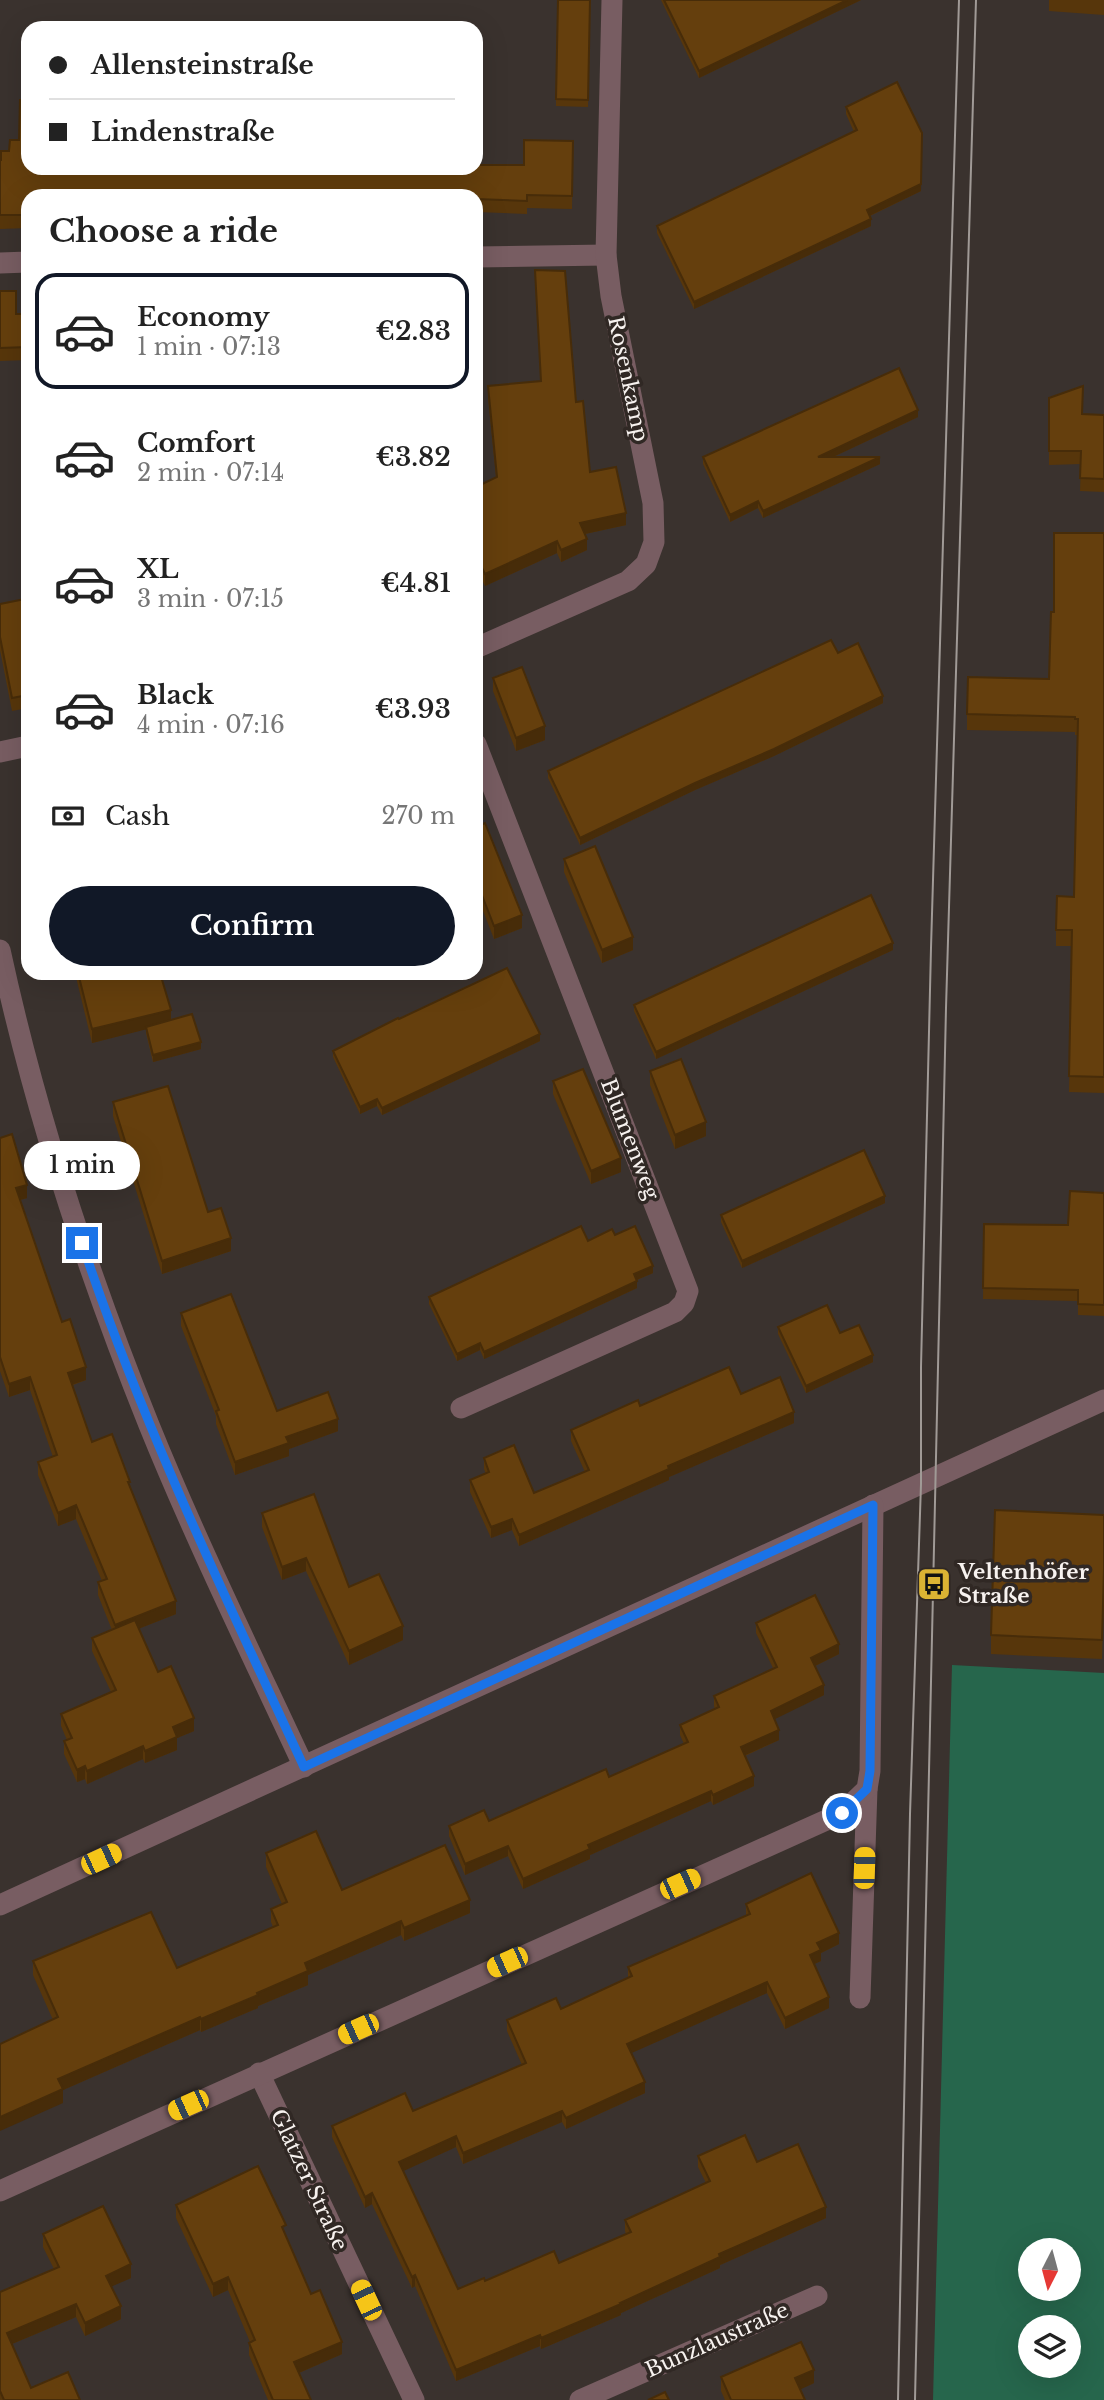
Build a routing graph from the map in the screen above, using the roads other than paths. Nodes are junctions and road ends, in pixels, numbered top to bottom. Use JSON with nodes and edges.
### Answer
{"nodes":[{"id":1,"x":612,"y":0,"type":"edge"},
{"id":2,"x":606,"y":255,"type":"junction"},
{"id":3,"x":483,"y":257,"type":"edge"},
{"id":4,"x":21,"y":262,"type":"edge"},
{"id":5,"x":0,"y":263,"type":"edge"},
{"id":6,"x":483,"y":645,"type":"edge"},
{"id":7,"x":21,"y":748,"type":"edge"},
{"id":8,"x":0,"y":752,"type":"edge"},
{"id":9,"x":483,"y":762,"type":"edge"},
{"id":10,"x":0,"y":950,"type":"edge"},
{"id":11,"x":1104,"y":1400,"type":"edge"},
{"id":12,"x":461,"y":1408,"type":"dead end"},
{"id":13,"x":873,"y":1505,"type":"junction"},
{"id":14,"x":304,"y":1767,"type":"junction"},
{"id":15,"x":867,"y":1789,"type":"junction"},
{"id":16,"x":0,"y":1905,"type":"edge"},
{"id":17,"x":860,"y":1998,"type":"dead end"},
{"id":18,"x":259,"y":2073,"type":"junction"},
{"id":19,"x":0,"y":2191,"type":"edge"},
{"id":20,"x":817,"y":2296,"type":"dead end"},
{"id":21,"x":414,"y":2400,"type":"edge"},
{"id":22,"x":580,"y":2400,"type":"edge"}],
"edges":[{"from":1,"to":2,"type":"street","name":"Rosenkamp"},
{"from":2,"to":3,"type":"street"},
{"from":2,"to":6,"type":"street","name":"Rosenkamp"},
{"from":4,"to":5,"type":"street"},
{"from":7,"to":8,"type":"street"},
{"from":9,"to":12,"type":"street","name":"Blumenweg"},
{"from":10,"to":14,"type":"street"},
{"from":11,"to":13,"type":"street"},
{"from":13,"to":14,"type":"street"},
{"from":13,"to":15,"type":"street"},
{"from":14,"to":16,"type":"street"},
{"from":15,"to":17,"type":"street"},
{"from":15,"to":18,"type":"street"},
{"from":18,"to":19,"type":"street"},
{"from":18,"to":21,"type":"street","name":"Glatzer Straße"},
{"from":20,"to":22,"type":"street","name":"Bunzlaustraße"}]}
